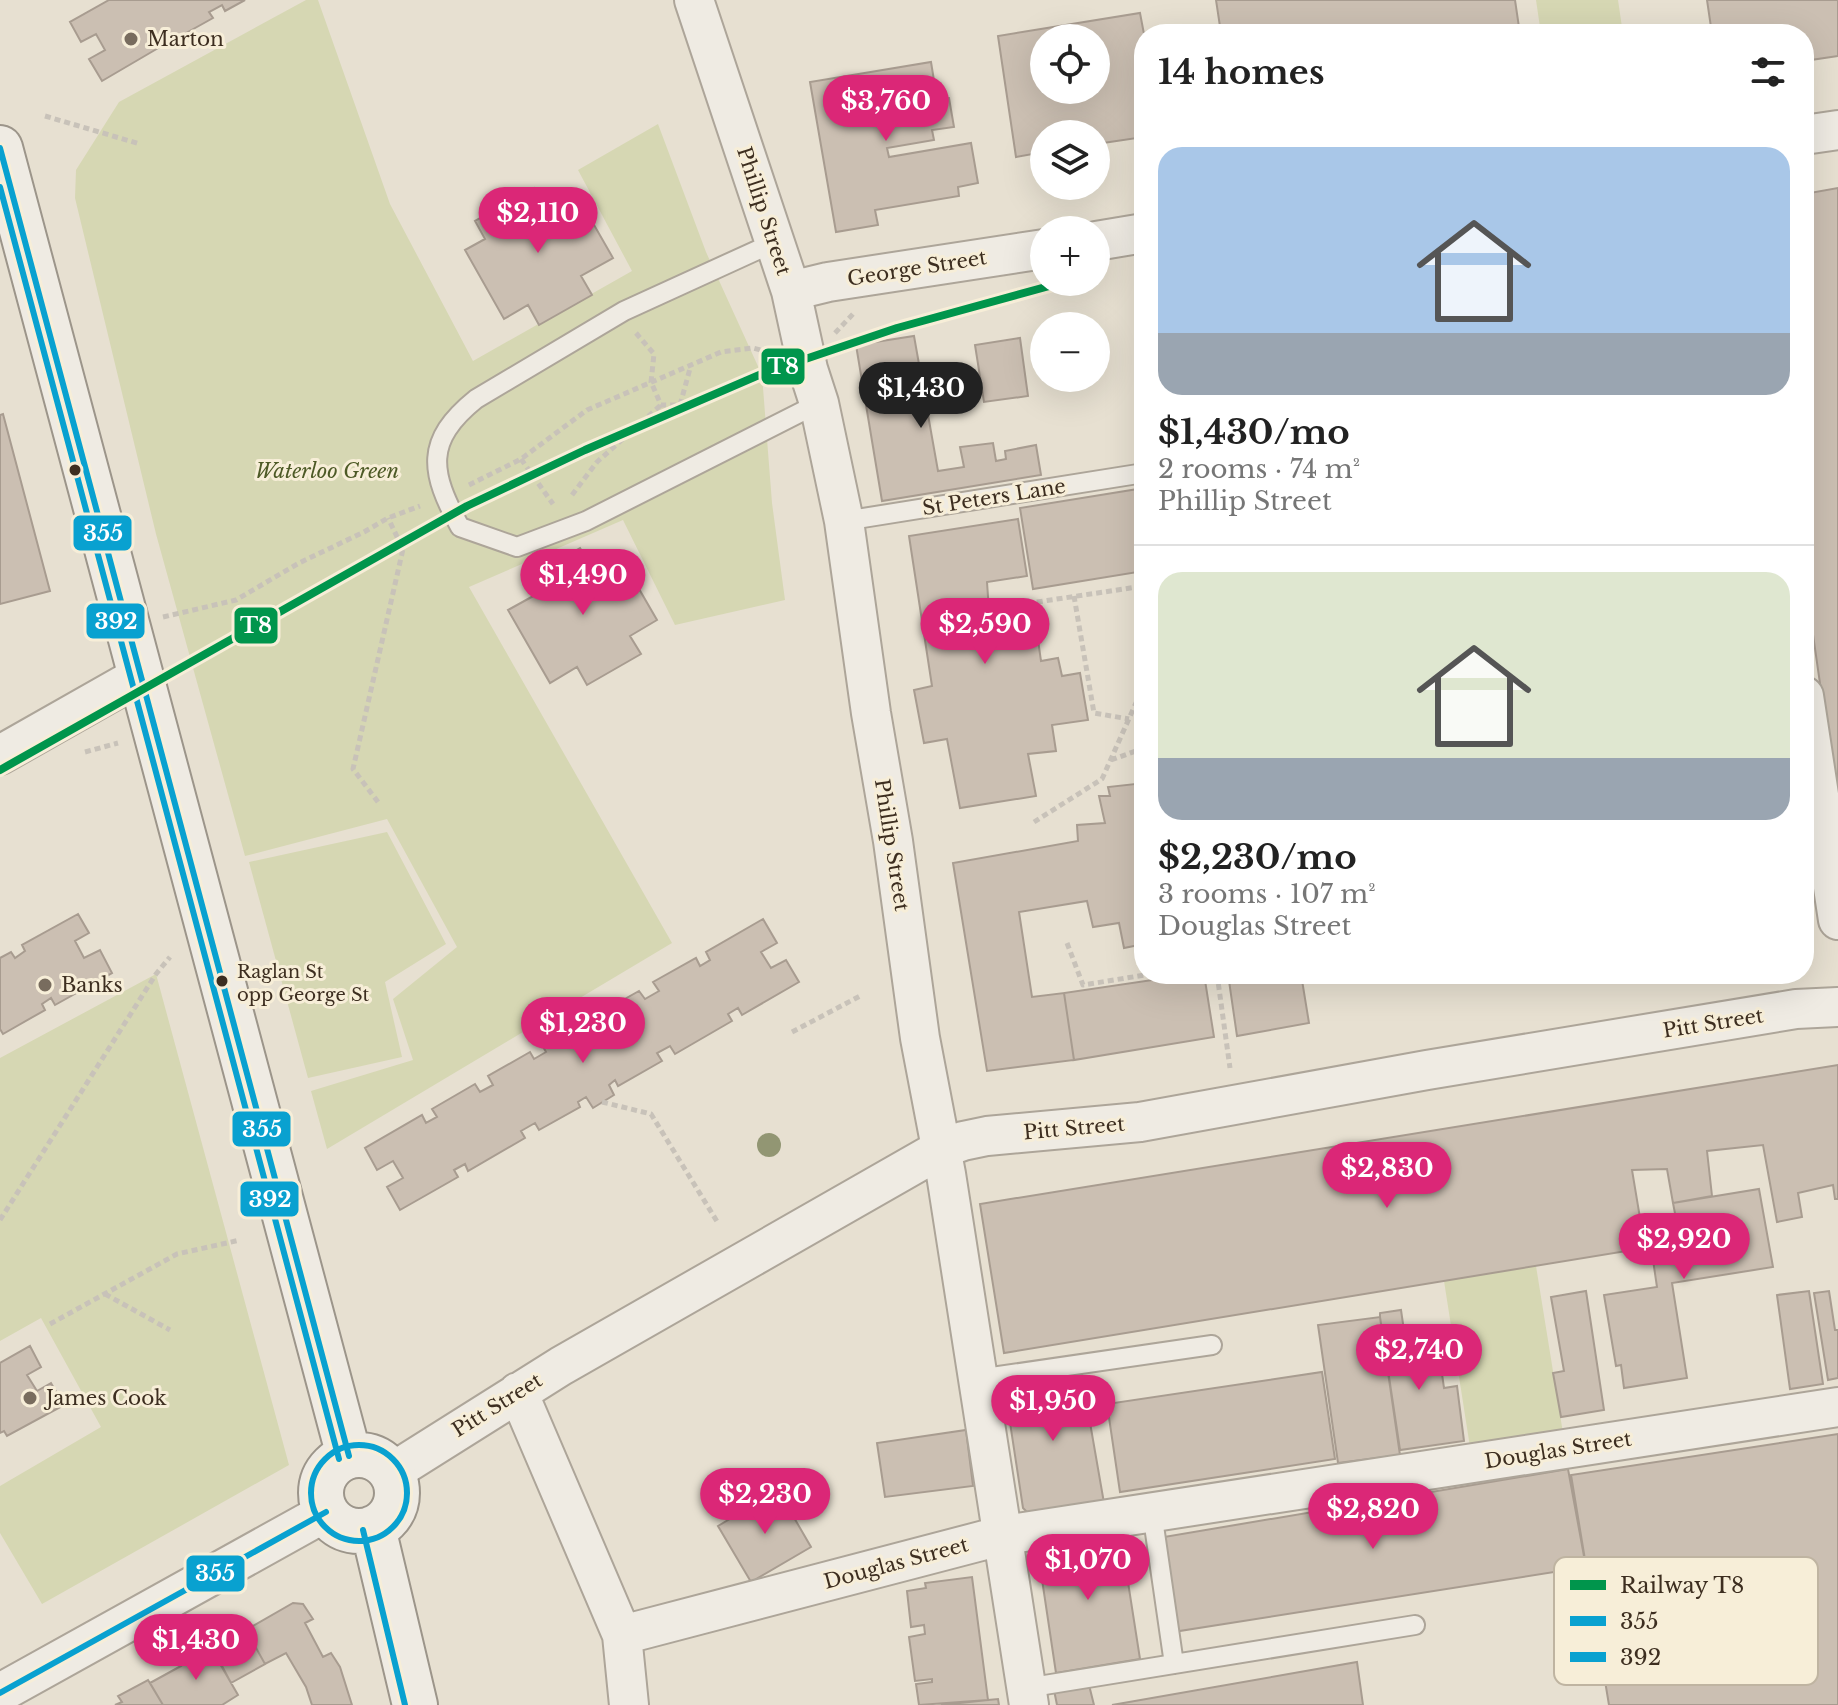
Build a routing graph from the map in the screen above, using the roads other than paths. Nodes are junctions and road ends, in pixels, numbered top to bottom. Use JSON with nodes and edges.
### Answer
{"nodes":[{"id":1,"x":694,"y":0,"type":"edge"},
{"id":2,"x":1838,"y":130,"type":"edge"},
{"id":3,"x":1814,"y":134,"type":"edge"},
{"id":4,"x":0,"y":148,"type":"edge"},
{"id":5,"x":1134,"y":235,"type":"edge"},
{"id":6,"x":1110,"y":239,"type":"edge"},
{"id":7,"x":775,"y":242,"type":"junction"},
{"id":8,"x":1030,"y":251,"type":"edge"},
{"id":9,"x":791,"y":291,"type":"junction"},
{"id":10,"x":819,"y":403,"type":"junction"},
{"id":11,"x":1134,"y":475,"type":"edge"},
{"id":12,"x":844,"y":521,"type":"junction"},
{"id":13,"x":141,"y":675,"type":"junction"},
{"id":14,"x":0,"y":755,"type":"edge"},
{"id":15,"x":1814,"y":762,"type":"edge"},
{"id":16,"x":1838,"y":920,"type":"edge"},
{"id":17,"x":1838,"y":1007,"type":"edge"},
{"id":18,"x":941,"y":1149,"type":"junction"},
{"id":19,"x":1212,"y":1345,"type":"dead end"},
{"id":20,"x":978,"y":1379,"type":"junction"},
{"id":21,"x":518,"y":1392,"type":"junction"},
{"id":22,"x":1838,"y":1407,"type":"edge"},
{"id":23,"x":349,"y":1456,"type":"junction"},
{"id":24,"x":391,"y":1473,"type":"junction"},
{"id":25,"x":326,"y":1512,"type":"junction"},
{"id":26,"x":1152,"y":1512,"type":"junction"},
{"id":27,"x":373,"y":1528,"type":"junction"},
{"id":28,"x":1004,"y":1535,"type":"junction"},
{"id":29,"x":1415,"y":1625,"type":"dead end"},
{"id":30,"x":622,"y":1635,"type":"junction"},
{"id":31,"x":1174,"y":1664,"type":"junction"},
{"id":32,"x":0,"y":1693,"type":"edge"},
{"id":33,"x":1028,"y":1697,"type":"edge"},
{"id":34,"x":415,"y":1705,"type":"edge"},
{"id":35,"x":629,"y":1705,"type":"edge"}],
"edges":[{"from":1,"to":7,"type":"street","name":"Phillip Street"},
{"from":2,"to":3,"type":"street"},
{"from":4,"to":13,"type":"street"},
{"from":5,"to":6,"type":"street"},
{"from":7,"to":9,"type":"street","name":"Phillip Street"},
{"from":7,"to":10,"type":"lane"},
{"from":8,"to":9,"type":"street","name":"George Street"},
{"from":9,"to":10,"type":"street","name":"Phillip Street"},
{"from":10,"to":12,"type":"street","name":"Phillip Street"},
{"from":11,"to":12,"type":"lane","name":"St Peters Lane"},
{"from":12,"to":18,"type":"street","name":"Phillip Street"},
{"from":13,"to":14,"type":"street"},
{"from":13,"to":23,"type":"street"},
{"from":15,"to":16,"type":"street"},
{"from":17,"to":18,"type":"street","name":"Pitt Street"},
{"from":18,"to":20,"type":"street","name":"Phillip Street"},
{"from":18,"to":21,"type":"street","name":"Pitt Street"},
{"from":19,"to":20,"type":"lane"},
{"from":20,"to":28,"type":"street","name":"Phillip Street"},
{"from":21,"to":24,"type":"street","name":"Pitt Street"},
{"from":21,"to":30,"type":"street"},
{"from":22,"to":26,"type":"street","name":"Douglas Street"},
{"from":23,"to":24,"type":"street"},
{"from":23,"to":25,"type":"street"},
{"from":24,"to":27,"type":"street"},
{"from":25,"to":27,"type":"street"},
{"from":25,"to":32,"type":"street"},
{"from":26,"to":28,"type":"street","name":"Douglas Street"},
{"from":26,"to":31,"type":"lane"},
{"from":27,"to":34,"type":"street"},
{"from":28,"to":30,"type":"street","name":"Douglas Street"},
{"from":28,"to":33,"type":"street","name":"Phillip Street"},
{"from":29,"to":31,"type":"lane"},
{"from":30,"to":35,"type":"street"},
{"from":31,"to":33,"type":"lane"}]}
